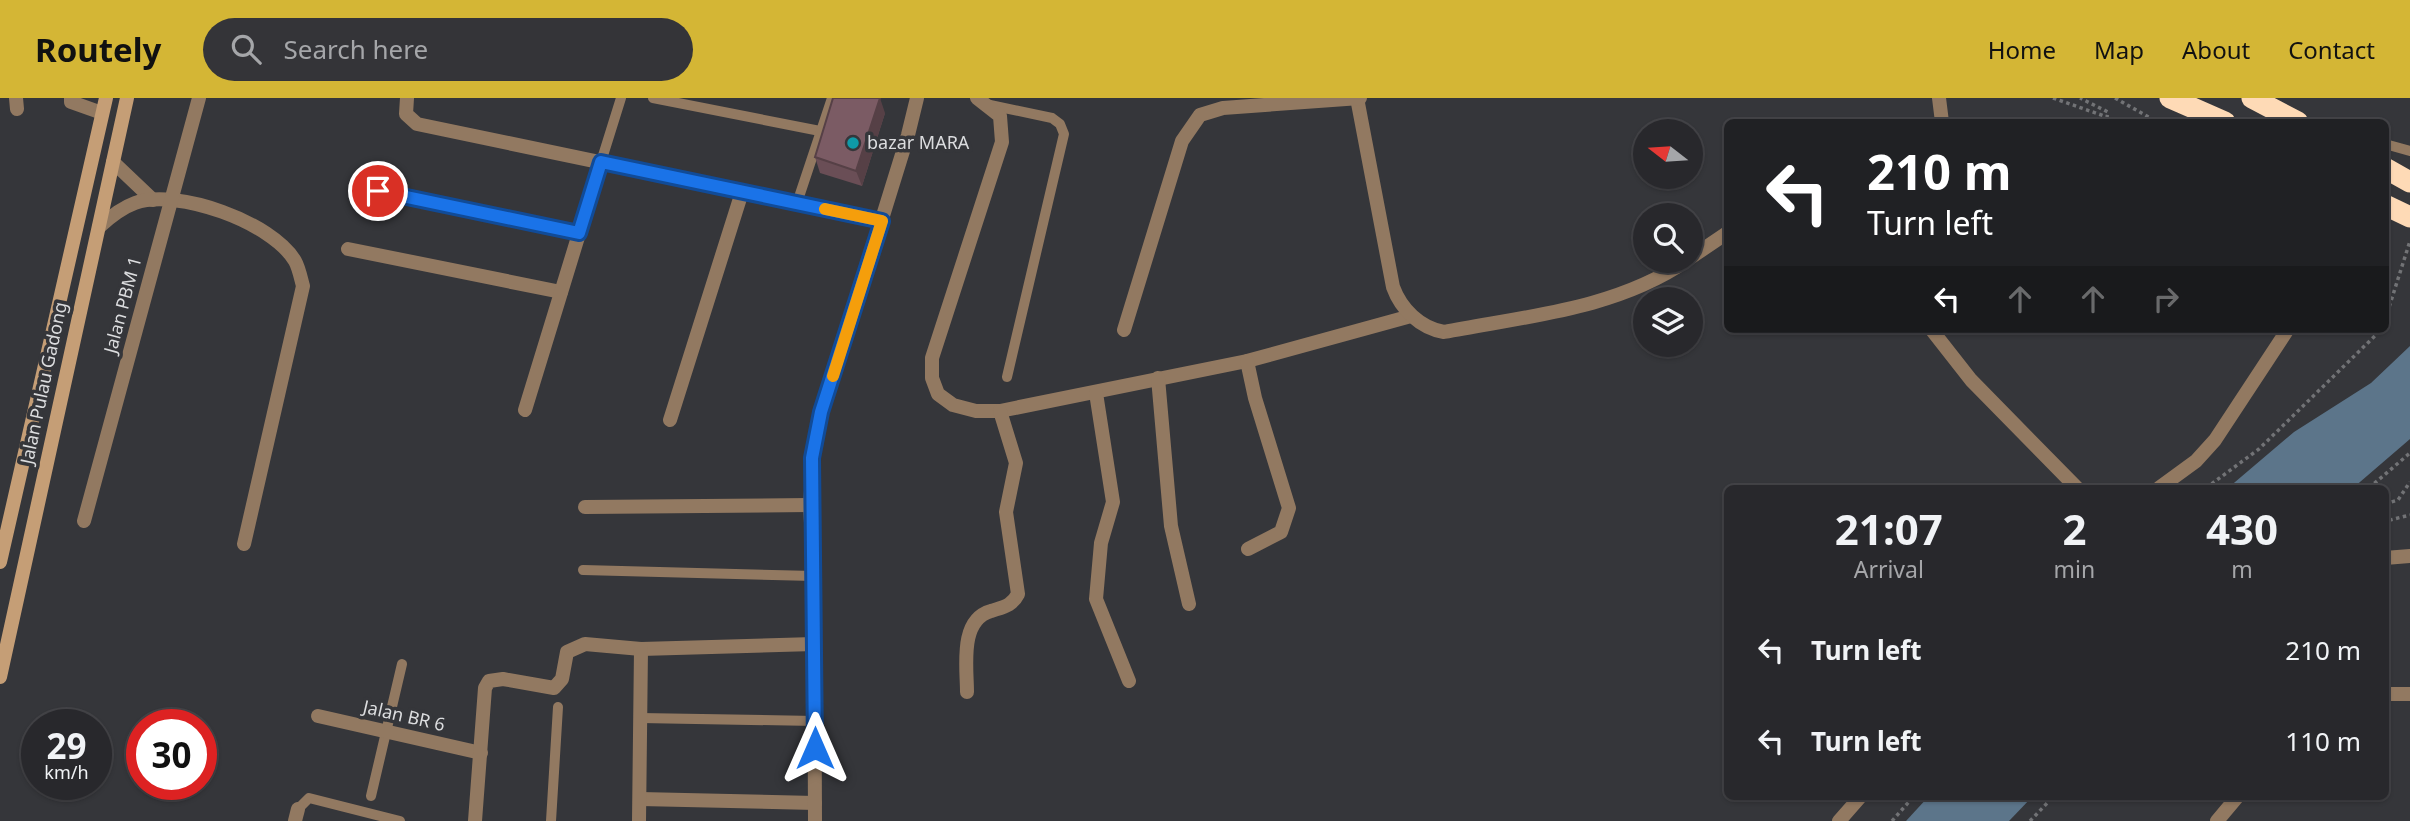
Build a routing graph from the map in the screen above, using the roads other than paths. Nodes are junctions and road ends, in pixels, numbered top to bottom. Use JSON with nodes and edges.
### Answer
{"nodes":[{"id":1,"x":71,"y":98,"type":"edge"},
{"id":2,"x":128,"y":98,"type":"edge"},
{"id":3,"x":199,"y":98,"type":"edge"},
{"id":4,"x":407,"y":98,"type":"edge"},
{"id":5,"x":621,"y":98,"type":"edge"},
{"id":6,"x":653,"y":98,"type":"edge"},
{"id":7,"x":832,"y":98,"type":"edge"},
{"id":8,"x":917,"y":98,"type":"edge"},
{"id":9,"x":1358,"y":98,"type":"edge"},
{"id":10,"x":1939,"y":98,"type":"edge"},
{"id":11,"x":2170,"y":98,"type":"edge"},
{"id":12,"x":2252,"y":98,"type":"edge"},
{"id":13,"x":984,"y":102,"type":"edge"},
{"id":14,"x":104,"y":105,"type":"edge"},
{"id":15,"x":1942,"y":119,"type":"edge"},
{"id":16,"x":2218,"y":119,"type":"edge"},
{"id":17,"x":2292,"y":119,"type":"edge"},
{"id":18,"x":820,"y":131,"type":"junction"},
{"id":19,"x":2389,"y":145,"type":"edge"},
{"id":20,"x":2410,"y":151,"type":"edge"},
{"id":21,"x":113,"y":162,"type":"junction"},
{"id":22,"x":601,"y":162,"type":"junction"},
{"id":23,"x":2389,"y":171,"type":"edge"},
{"id":24,"x":2410,"y":181,"type":"edge"},
{"id":25,"x":378,"y":191,"type":"dead end"},
{"id":26,"x":742,"y":192,"type":"junction"},
{"id":27,"x":153,"y":200,"type":"junction"},
{"id":28,"x":171,"y":201,"type":"junction"},
{"id":29,"x":797,"y":203,"type":"junction"},
{"id":30,"x":2389,"y":207,"type":"edge"},
{"id":31,"x":2410,"y":217,"type":"edge"},
{"id":32,"x":882,"y":221,"type":"junction"},
{"id":33,"x":99,"y":226,"type":"junction"},
{"id":34,"x":579,"y":233,"type":"junction"},
{"id":35,"x":1724,"y":235,"type":"edge"},
{"id":36,"x":348,"y":249,"type":"dead end"},
{"id":37,"x":1703,"y":249,"type":"edge"},
{"id":38,"x":1665,"y":273,"type":"edge"},
{"id":39,"x":561,"y":292,"type":"junction"},
{"id":40,"x":1411,"y":316,"type":"junction"},
{"id":41,"x":1124,"y":330,"type":"dead end"},
{"id":42,"x":1934,"y":333,"type":"edge"},
{"id":43,"x":2285,"y":333,"type":"edge"},
{"id":44,"x":1247,"y":361,"type":"junction"},
{"id":45,"x":1007,"y":377,"type":"dead end"},
{"id":46,"x":1158,"y":378,"type":"junction"},
{"id":47,"x":1096,"y":393,"type":"junction"},
{"id":48,"x":525,"y":410,"type":"dead end"},
{"id":49,"x":1000,"y":411,"type":"junction"},
{"id":50,"x":670,"y":420,"type":"dead end"},
{"id":51,"x":2074,"y":485,"type":"edge"},
{"id":52,"x":2163,"y":485,"type":"edge"},
{"id":53,"x":810,"y":505,"type":"junction"},
{"id":54,"x":586,"y":507,"type":"dead end"},
{"id":55,"x":84,"y":522,"type":"dead end"},
{"id":56,"x":244,"y":544,"type":"dead end"},
{"id":57,"x":1248,"y":550,"type":"dead end"},
{"id":58,"x":2410,"y":556,"type":"edge"},
{"id":59,"x":2389,"y":558,"type":"edge"},
{"id":60,"x":0,"y":562,"type":"edge"},
{"id":61,"x":583,"y":570,"type":"dead end"},
{"id":62,"x":814,"y":576,"type":"junction"},
{"id":63,"x":1189,"y":604,"type":"dead end"},
{"id":64,"x":814,"y":644,"type":"junction"},
{"id":65,"x":641,"y":649,"type":"junction"},
{"id":66,"x":402,"y":664,"type":"dead end"},
{"id":67,"x":0,"y":677,"type":"edge"},
{"id":68,"x":1129,"y":681,"type":"dead end"},
{"id":69,"x":967,"y":692,"type":"dead end"},
{"id":70,"x":2389,"y":694,"type":"edge"},
{"id":71,"x":2410,"y":694,"type":"edge"},
{"id":72,"x":558,"y":707,"type":"dead end"},
{"id":73,"x":318,"y":716,"type":"dead end"},
{"id":74,"x":640,"y":718,"type":"junction"},
{"id":75,"x":815,"y":721,"type":"junction"},
{"id":76,"x":385,"y":732,"type":"junction"},
{"id":77,"x":481,"y":753,"type":"junction"},
{"id":78,"x":371,"y":796,"type":"dead end"},
{"id":79,"x":639,"y":799,"type":"junction"},
{"id":80,"x":1857,"y":800,"type":"edge"},
{"id":81,"x":2235,"y":800,"type":"edge"},
{"id":82,"x":815,"y":803,"type":"junction"},
{"id":83,"x":297,"y":815,"type":"edge"},
{"id":84,"x":400,"y":821,"type":"edge"},
{"id":85,"x":475,"y":821,"type":"edge"},
{"id":86,"x":551,"y":821,"type":"edge"},
{"id":87,"x":639,"y":821,"type":"edge"},
{"id":88,"x":814,"y":821,"type":"edge"},
{"id":89,"x":1839,"y":821,"type":"edge"},
{"id":90,"x":2217,"y":821,"type":"edge"}],
"edges":[{"from":1,"to":14,"type":"street"},
{"from":2,"to":21,"type":"main road","name":"Jalan Pulau Gadong"},
{"from":3,"to":28,"type":"street","name":"Jalan PBM 1"},
{"from":4,"to":22,"type":"street"},
{"from":5,"to":22,"type":"lane"},
{"from":6,"to":18,"type":"lane"},
{"from":7,"to":18,"type":"lane"},
{"from":8,"to":32,"type":"street"},
{"from":9,"to":40,"type":"street"},
{"from":9,"to":41,"type":"street"},
{"from":10,"to":15,"type":"street"},
{"from":11,"to":16,"type":"highway"},
{"from":12,"to":17,"type":"highway"},
{"from":13,"to":45,"type":"lane"},
{"from":13,"to":49,"type":"street"},
{"from":14,"to":60,"type":"main road","name":"Jalan Pulau Gadong"},
{"from":18,"to":29,"type":"lane"},
{"from":19,"to":20,"type":"lane"},
{"from":21,"to":27,"type":"street"},
{"from":21,"to":33,"type":"main road","name":"Jalan Pulau Gadong"},
{"from":22,"to":26,"type":"street"},
{"from":22,"to":34,"type":"street"},
{"from":23,"to":24,"type":"highway"},
{"from":25,"to":34,"type":"lane"},
{"from":26,"to":29,"type":"street"},
{"from":26,"to":50,"type":"street"},
{"from":27,"to":28,"type":"street"},
{"from":27,"to":33,"type":"street"},
{"from":28,"to":55,"type":"street","name":"Jalan PBM 1"},
{"from":28,"to":56,"type":"street"},
{"from":29,"to":32,"type":"street"},
{"from":30,"to":31,"type":"highway"},
{"from":32,"to":53,"type":"street"},
{"from":33,"to":67,"type":"main road","name":"Jalan Pulau Gadong"},
{"from":34,"to":39,"type":"street"},
{"from":35,"to":37,"type":"street"},
{"from":36,"to":39,"type":"street"},
{"from":38,"to":40,"type":"street"},
{"from":39,"to":48,"type":"street"},
{"from":40,"to":44,"type":"street"},
{"from":42,"to":51,"type":"street"},
{"from":43,"to":52,"type":"street"},
{"from":44,"to":46,"type":"street"},
{"from":44,"to":57,"type":"street"},
{"from":46,"to":47,"type":"street"},
{"from":46,"to":63,"type":"street"},
{"from":47,"to":49,"type":"street"},
{"from":47,"to":68,"type":"street"},
{"from":49,"to":69,"type":"street"},
{"from":53,"to":54,"type":"street"},
{"from":53,"to":62,"type":"street"},
{"from":58,"to":59,"type":"street"},
{"from":61,"to":62,"type":"lane"},
{"from":62,"to":64,"type":"street"},
{"from":64,"to":65,"type":"street"},
{"from":64,"to":75,"type":"street"},
{"from":65,"to":74,"type":"street"},
{"from":65,"to":77,"type":"street"},
{"from":66,"to":76,"type":"lane"},
{"from":70,"to":71,"type":"street"},
{"from":72,"to":86,"type":"lane"},
{"from":73,"to":76,"type":"street","name":"Jalan BR 6"},
{"from":74,"to":75,"type":"lane"},
{"from":74,"to":79,"type":"street"},
{"from":75,"to":82,"type":"street"},
{"from":76,"to":77,"type":"street","name":"Jalan BR 6"},
{"from":76,"to":78,"type":"lane"},
{"from":77,"to":85,"type":"street"},
{"from":79,"to":82,"type":"street"},
{"from":79,"to":87,"type":"street"},
{"from":80,"to":89,"type":"street"},
{"from":81,"to":90,"type":"street"},
{"from":82,"to":88,"type":"street"},
{"from":83,"to":84,"type":"lane"}]}
